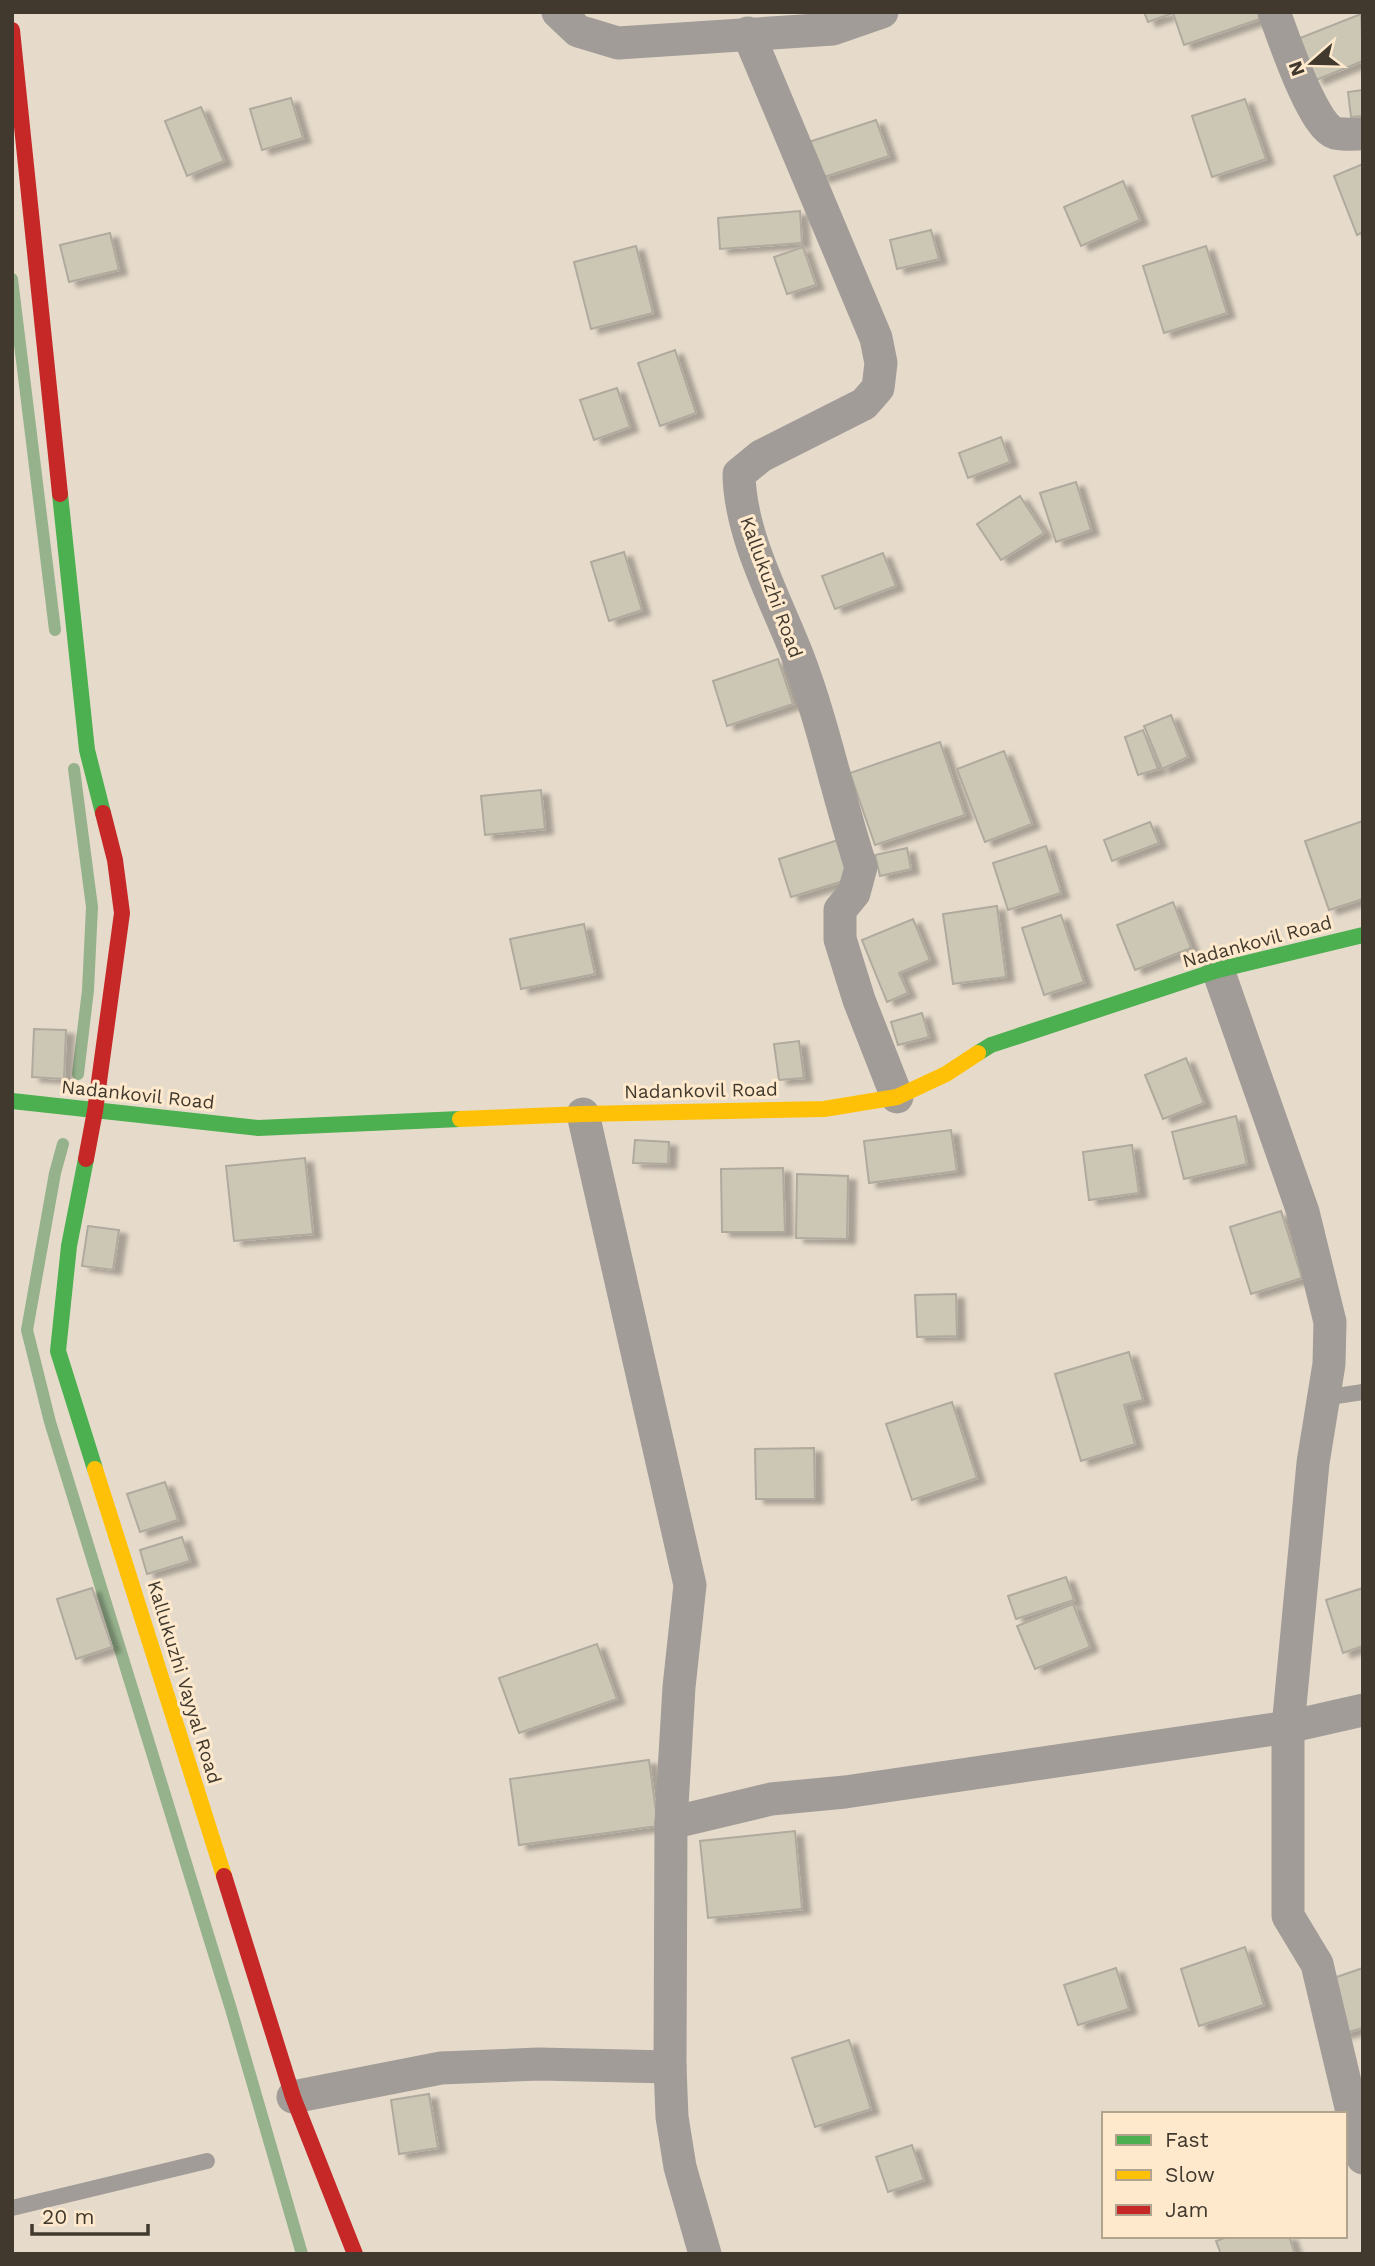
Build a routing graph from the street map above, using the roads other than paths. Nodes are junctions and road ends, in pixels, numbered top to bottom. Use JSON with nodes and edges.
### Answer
{"nodes":[{"id":1,"x":558,"y":12,"type":"edge"},
{"id":2,"x":882,"y":12,"type":"edge"},
{"id":3,"x":1274,"y":12,"type":"edge"},
{"id":4,"x":12,"y":30,"type":"edge"},
{"id":5,"x":748,"y":33,"type":"junction"},
{"id":6,"x":1363,"y":134,"type":"edge"},
{"id":7,"x":1363,"y":935,"type":"edge"},
{"id":8,"x":1219,"y":970,"type":"junction"},
{"id":9,"x":897,"y":1097,"type":"junction"},
{"id":10,"x":12,"y":1101,"type":"edge"},
{"id":11,"x":95,"y":1111,"type":"junction"},
{"id":12,"x":583,"y":1114,"type":"junction"},
{"id":13,"x":1363,"y":1391,"type":"edge"},
{"id":14,"x":1323,"y":1398,"type":"junction"},
{"id":15,"x":1363,"y":1710,"type":"edge"},
{"id":16,"x":1288,"y":1727,"type":"junction"},
{"id":17,"x":671,"y":1823,"type":"junction"},
{"id":18,"x":670,"y":2067,"type":"junction"},
{"id":19,"x":292,"y":2097,"type":"junction"},
{"id":20,"x":1363,"y":2158,"type":"edge"},
{"id":21,"x":206,"y":2161,"type":"dead end"},
{"id":22,"x":12,"y":2208,"type":"edge"},
{"id":23,"x":355,"y":2254,"type":"edge"},
{"id":24,"x":705,"y":2254,"type":"edge"}],
"edges":[{"from":1,"to":5,"type":"street"},
{"from":2,"to":5,"type":"street"},
{"from":3,"to":6,"type":"street"},
{"from":4,"to":11,"type":"street","name":"Kallukuzhi Vayyal Road"},
{"from":5,"to":9,"type":"street","name":"Kallukuzhi Road"},
{"from":7,"to":8,"type":"street","name":"Nadankovil Road"},
{"from":8,"to":9,"type":"street","name":"Nadankovil Road"},
{"from":8,"to":14,"type":"street"},
{"from":9,"to":12,"type":"street","name":"Nadankovil Road"},
{"from":10,"to":11,"type":"street","name":"Nadankovil Road"},
{"from":11,"to":12,"type":"street","name":"Nadankovil Road"},
{"from":11,"to":19,"type":"street","name":"Kallukuzhi Vayyal Road"},
{"from":12,"to":17,"type":"street"},
{"from":13,"to":14,"type":"lane"},
{"from":14,"to":16,"type":"street"},
{"from":15,"to":16,"type":"street"},
{"from":16,"to":17,"type":"street"},
{"from":16,"to":20,"type":"street"},
{"from":17,"to":18,"type":"street"},
{"from":18,"to":19,"type":"street"},
{"from":18,"to":24,"type":"street"},
{"from":19,"to":23,"type":"street","name":"Kallukuzhi Vayyal Road"},
{"from":21,"to":22,"type":"lane"}]}
